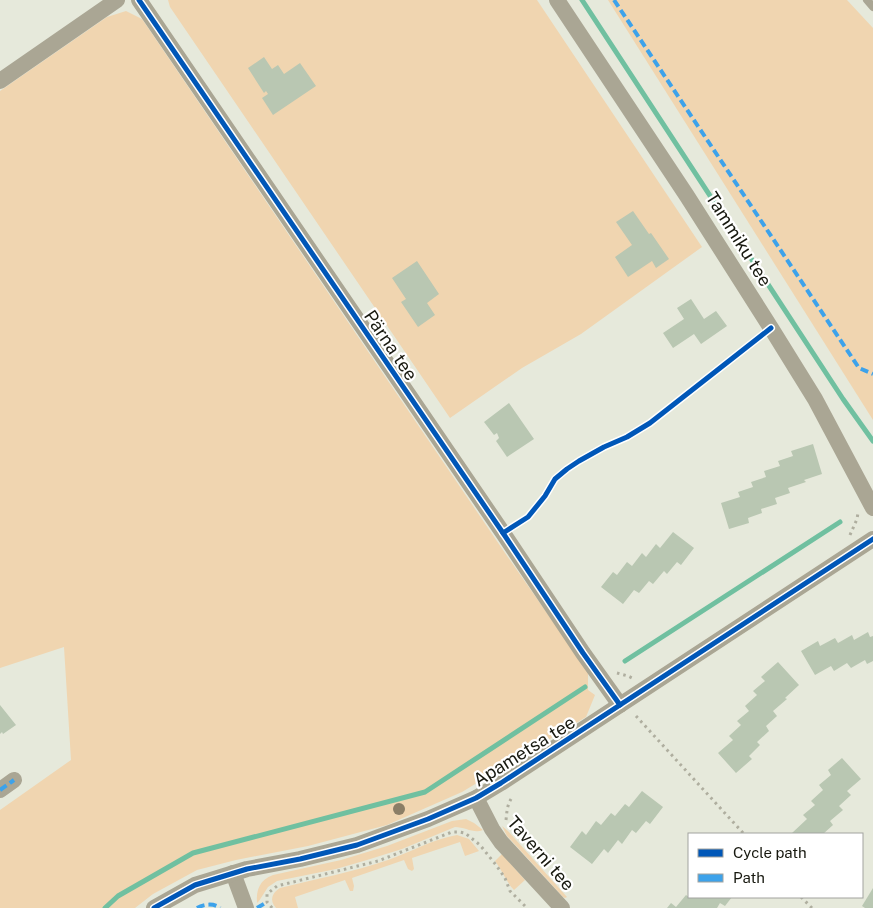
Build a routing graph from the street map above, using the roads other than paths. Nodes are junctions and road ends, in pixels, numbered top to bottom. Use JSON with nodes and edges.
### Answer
{"nodes":[{"id":1,"x":117,"y":0,"type":"edge"},
{"id":2,"x":139,"y":0,"type":"edge"},
{"id":3,"x":557,"y":0,"type":"edge"},
{"id":4,"x":867,"y":0,"type":"edge"},
{"id":5,"x":873,"y":7,"type":"edge"},
{"id":6,"x":0,"y":81,"type":"edge"},
{"id":7,"x":873,"y":508,"type":"edge"},
{"id":8,"x":873,"y":539,"type":"edge"},
{"id":9,"x":620,"y":705,"type":"junction"},
{"id":10,"x":14,"y":780,"type":"dead end"},
{"id":11,"x":0,"y":790,"type":"edge"},
{"id":12,"x":476,"y":798,"type":"junction"},
{"id":13,"x":233,"y":873,"type":"junction"},
{"id":14,"x":154,"y":908,"type":"edge"},
{"id":15,"x":246,"y":908,"type":"edge"},
{"id":16,"x":562,"y":908,"type":"edge"}],
"edges":[{"from":1,"to":6,"type":"street"},
{"from":2,"to":9,"type":"street","name":"Pärna tee"},
{"from":3,"to":7,"type":"street","name":"Tammiku tee"},
{"from":4,"to":5,"type":"lane"},
{"from":8,"to":9,"type":"street","name":"Apametsa tee"},
{"from":9,"to":12,"type":"street","name":"Apametsa tee"},
{"from":10,"to":11,"type":"street"},
{"from":12,"to":13,"type":"street","name":"Apametsa tee"},
{"from":12,"to":16,"type":"street","name":"Taverni tee"},
{"from":13,"to":14,"type":"street","name":"Apametsa tee"},
{"from":13,"to":15,"type":"street"}]}
